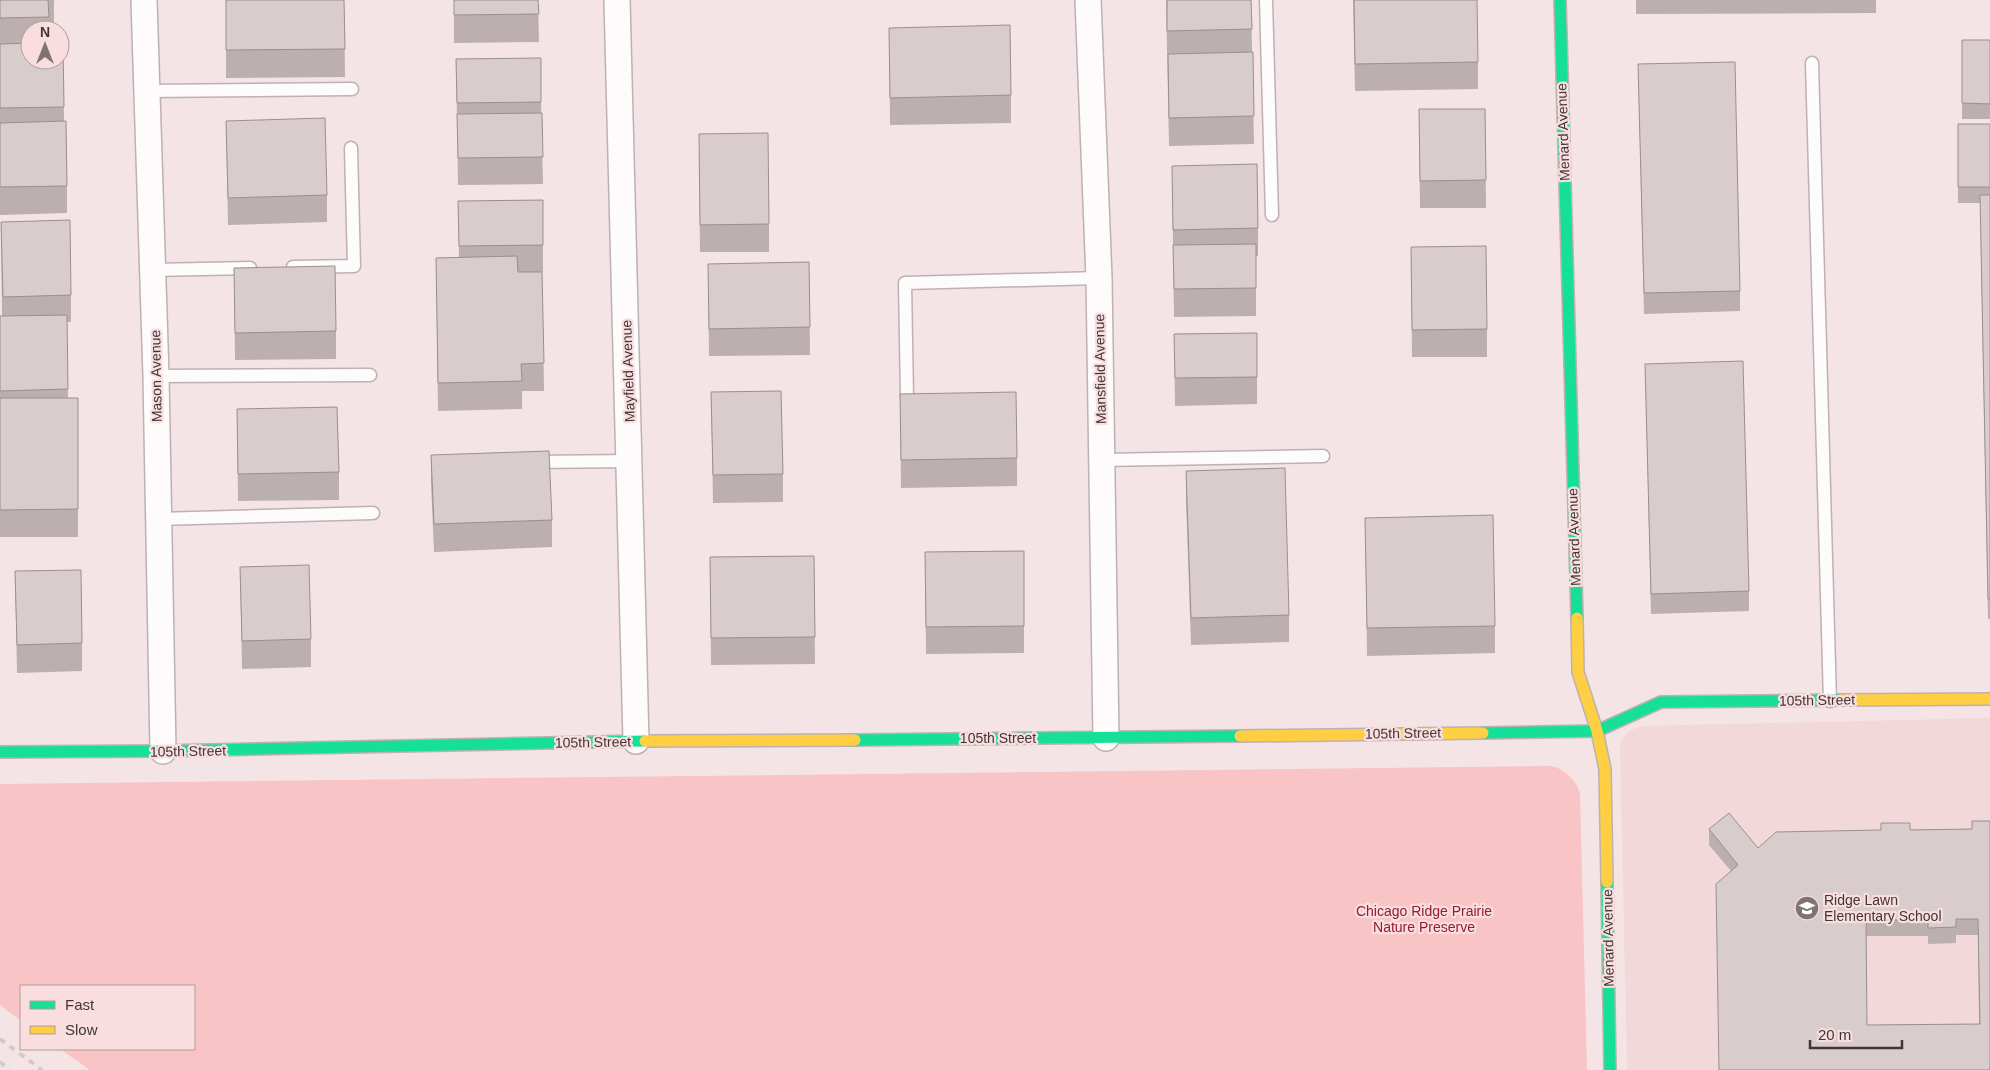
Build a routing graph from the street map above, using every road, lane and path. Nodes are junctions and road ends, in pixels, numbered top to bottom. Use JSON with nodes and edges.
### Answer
{"nodes":[{"id":1,"x":144,"y":0,"type":"edge"},
{"id":2,"x":617,"y":0,"type":"edge"},
{"id":3,"x":1088,"y":0,"type":"edge"},
{"id":4,"x":1266,"y":0,"type":"edge"},
{"id":5,"x":1560,"y":0,"type":"edge"},
{"id":6,"x":1812,"y":63,"type":"dead end"},
{"id":7,"x":352,"y":89,"type":"dead end"},
{"id":8,"x":146,"y":91,"type":"junction"},
{"id":9,"x":351,"y":148,"type":"dead end"},
{"id":10,"x":1272,"y":215,"type":"dead end"},
{"id":11,"x":153,"y":270,"type":"junction"},
{"id":12,"x":1099,"y":278,"type":"junction"},
{"id":13,"x":370,"y":375,"type":"dead end"},
{"id":14,"x":156,"y":376,"type":"junction"},
{"id":15,"x":907,"y":398,"type":"edge"},
{"id":16,"x":1323,"y":456,"type":"dead end"},
{"id":17,"x":1102,"y":460,"type":"junction"},
{"id":18,"x":630,"y":461,"type":"junction"},
{"id":19,"x":523,"y":462,"type":"edge"},
{"id":20,"x":373,"y":513,"type":"dead end"},
{"id":21,"x":158,"y":519,"type":"junction"},
{"id":22,"x":1990,"y":699,"type":"edge"},
{"id":23,"x":1830,"y":700,"type":"junction"},
{"id":24,"x":1596,"y":731,"type":"junction"},
{"id":25,"x":1106,"y":738,"type":"junction"},
{"id":26,"x":636,"y":741,"type":"junction"},
{"id":27,"x":163,"y":751,"type":"junction"},
{"id":28,"x":0,"y":752,"type":"edge"},
{"id":29,"x":1610,"y":1070,"type":"edge"}],
"edges":[{"from":1,"to":8,"type":"street","name":"Mason Avenue"},
{"from":2,"to":18,"type":"street","name":"Mayfield Avenue"},
{"from":3,"to":12,"type":"street","name":"Mansfield Avenue"},
{"from":4,"to":10,"type":"lane"},
{"from":5,"to":24,"type":"street","name":"Menard Avenue"},
{"from":6,"to":23,"type":"lane"},
{"from":7,"to":8,"type":"lane"},
{"from":8,"to":11,"type":"street","name":"Mason Avenue"},
{"from":9,"to":11,"type":"lane"},
{"from":11,"to":14,"type":"street","name":"Mason Avenue"},
{"from":12,"to":15,"type":"lane"},
{"from":12,"to":17,"type":"street","name":"Mansfield Avenue"},
{"from":13,"to":14,"type":"lane"},
{"from":14,"to":21,"type":"street","name":"Mason Avenue"},
{"from":16,"to":17,"type":"lane"},
{"from":17,"to":25,"type":"street","name":"Mansfield Avenue"},
{"from":18,"to":19,"type":"lane"},
{"from":18,"to":26,"type":"street","name":"Mayfield Avenue"},
{"from":20,"to":21,"type":"lane"},
{"from":21,"to":27,"type":"street","name":"Mason Avenue"},
{"from":22,"to":23,"type":"street","name":"105th Street"},
{"from":23,"to":24,"type":"street","name":"105th Street"},
{"from":24,"to":25,"type":"street","name":"105th Street"},
{"from":24,"to":29,"type":"street","name":"Menard Avenue"},
{"from":25,"to":26,"type":"street","name":"105th Street"},
{"from":26,"to":27,"type":"street","name":"105th Street"},
{"from":27,"to":28,"type":"street","name":"105th Street"}]}
